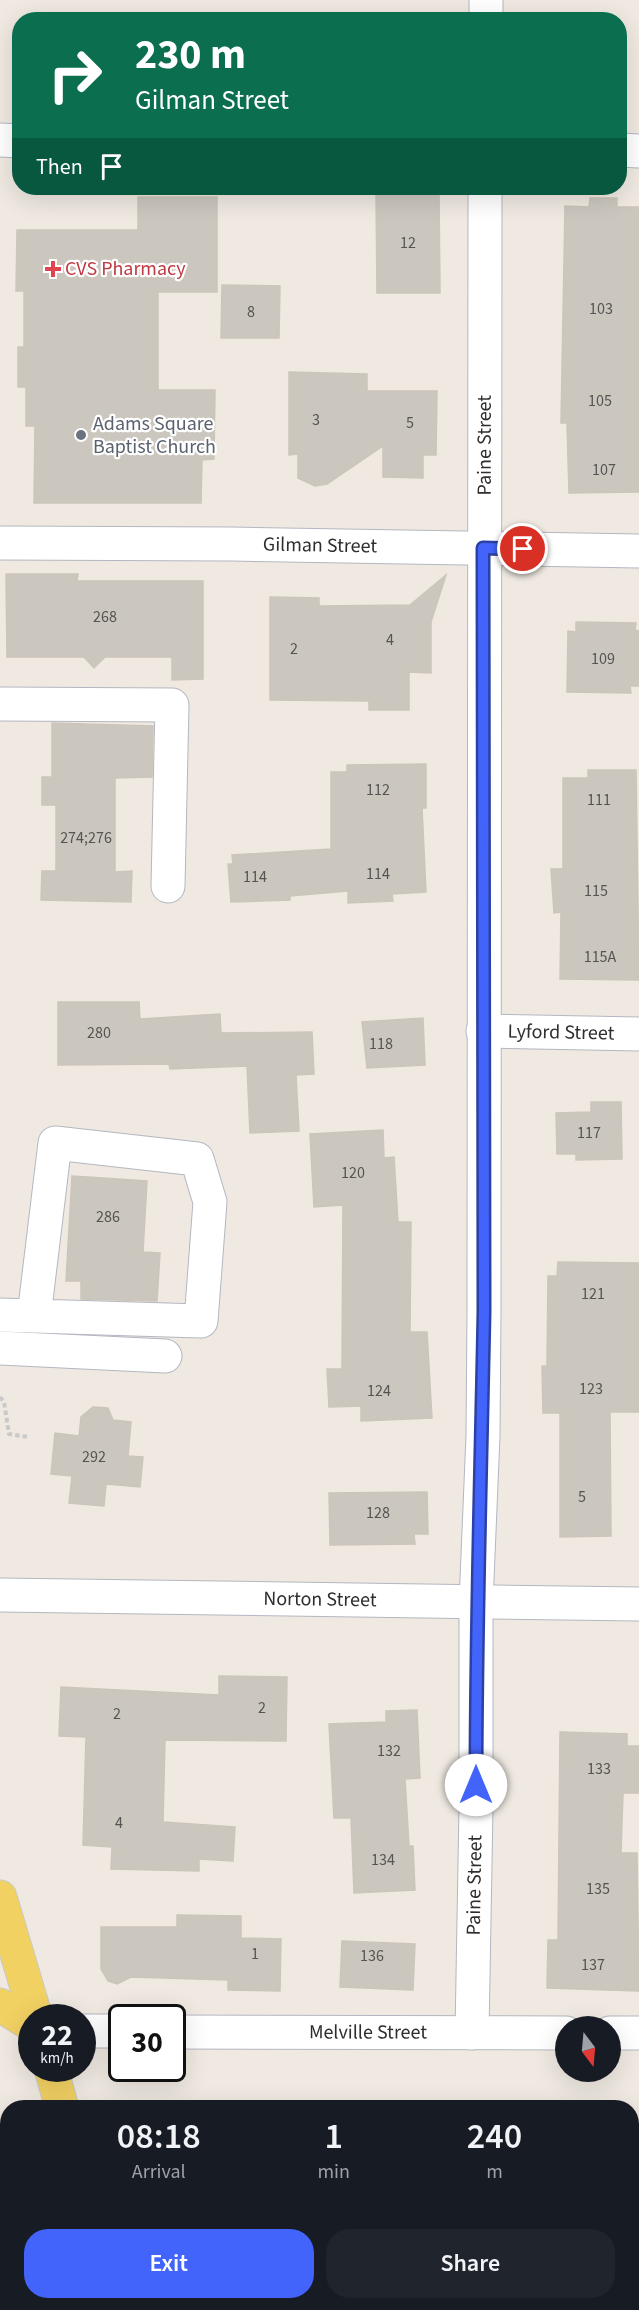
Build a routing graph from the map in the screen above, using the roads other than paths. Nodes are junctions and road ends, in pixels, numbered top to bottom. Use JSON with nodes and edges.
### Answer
{"nodes":[{"id":1,"x":485,"y":195,"type":"edge"},
{"id":2,"x":0,"y":543,"type":"edge"},
{"id":3,"x":483,"y":548,"type":"junction"},
{"id":4,"x":639,"y":551,"type":"edge"},
{"id":5,"x":0,"y":704,"type":"edge"},
{"id":6,"x":168,"y":886,"type":"dead end"},
{"id":7,"x":483,"y":1031,"type":"junction"},
{"id":8,"x":639,"y":1034,"type":"edge"},
{"id":9,"x":0,"y":1315,"type":"edge"},
{"id":10,"x":34,"y":1316,"type":"junction"},
{"id":11,"x":0,"y":1348,"type":"edge"},
{"id":12,"x":165,"y":1356,"type":"dead end"},
{"id":13,"x":0,"y":1595,"type":"edge"},
{"id":14,"x":476,"y":1603,"type":"junction"},
{"id":15,"x":639,"y":1604,"type":"edge"},
{"id":16,"x":0,"y":1897,"type":"edge"},
{"id":17,"x":32,"y":2004,"type":"edge"},
{"id":18,"x":0,"y":2005,"type":"edge"},
{"id":19,"x":18,"y":2016,"type":"edge"},
{"id":20,"x":186,"y":2032,"type":"edge"},
{"id":21,"x":472,"y":2033,"type":"junction"},
{"id":22,"x":555,"y":2033,"type":"edge"},
{"id":23,"x":621,"y":2033,"type":"edge"},
{"id":24,"x":639,"y":2033,"type":"edge"},
{"id":25,"x":55,"y":2082,"type":"edge"},
{"id":26,"x":60,"y":2100,"type":"edge"}],
"edges":[{"from":1,"to":3,"type":"street","name":"Paine Street"},
{"from":2,"to":3,"type":"street","name":"Gilman Street"},
{"from":3,"to":4,"type":"street","name":"Gilman Street"},
{"from":3,"to":7,"type":"street","name":"Paine Street"},
{"from":5,"to":6,"type":"street"},
{"from":7,"to":8,"type":"street","name":"Lyford Street"},
{"from":7,"to":14,"type":"street","name":"Paine Street"},
{"from":9,"to":10,"type":"street"},
{"from":10,"to":10,"type":"street"},
{"from":11,"to":12,"type":"street"},
{"from":13,"to":14,"type":"street","name":"Norton Street"},
{"from":14,"to":15,"type":"street","name":"Norton Street"},
{"from":14,"to":21,"type":"street","name":"Paine Street"},
{"from":16,"to":17,"type":"main road"},
{"from":18,"to":19,"type":"main road"},
{"from":20,"to":21,"type":"street","name":"Melville Street"},
{"from":21,"to":22,"type":"street","name":"Melville Street"},
{"from":23,"to":24,"type":"street"},
{"from":25,"to":26,"type":"main road"}]}
